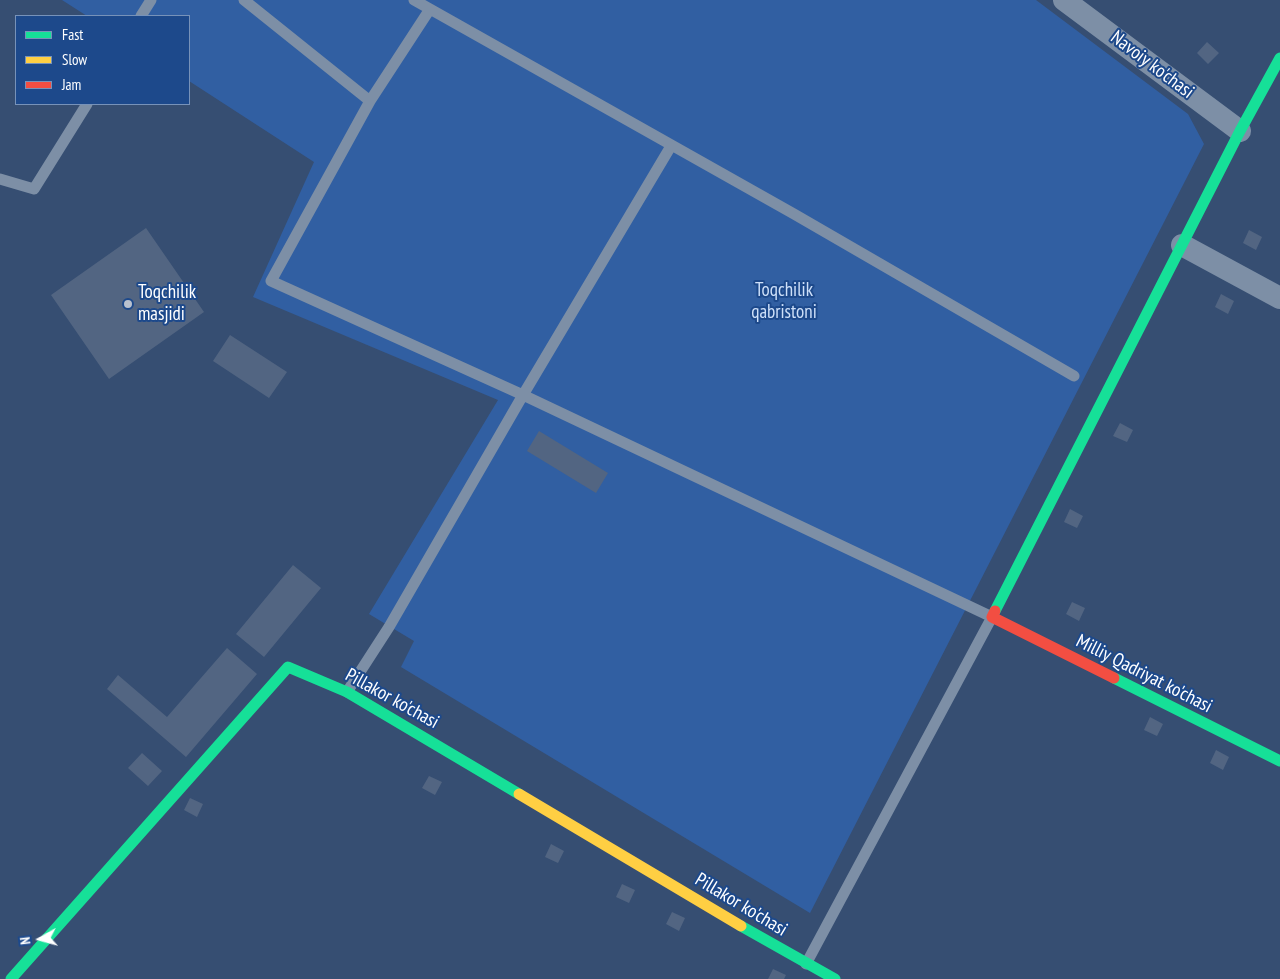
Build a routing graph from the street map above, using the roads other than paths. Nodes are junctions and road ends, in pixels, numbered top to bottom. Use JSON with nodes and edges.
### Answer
{"nodes":[{"id":1,"x":151,"y":0,"type":"edge"},
{"id":2,"x":244,"y":0,"type":"edge"},
{"id":3,"x":414,"y":0,"type":"edge"},
{"id":4,"x":1064,"y":0,"type":"edge"},
{"id":5,"x":430,"y":9,"type":"junction"},
{"id":6,"x":142,"y":15,"type":"edge"},
{"id":7,"x":1280,"y":58,"type":"edge"},
{"id":8,"x":370,"y":101,"type":"junction"},
{"id":9,"x":86,"y":105,"type":"edge"},
{"id":10,"x":1240,"y":131,"type":"junction"},
{"id":11,"x":671,"y":146,"type":"junction"},
{"id":12,"x":0,"y":179,"type":"edge"},
{"id":13,"x":1182,"y":245,"type":"junction"},
{"id":14,"x":1280,"y":298,"type":"edge"},
{"id":15,"x":1074,"y":376,"type":"dead end"},
{"id":16,"x":523,"y":395,"type":"junction"},
{"id":17,"x":992,"y":617,"type":"junction"},
{"id":18,"x":347,"y":692,"type":"junction"},
{"id":19,"x":1280,"y":761,"type":"edge"},
{"id":20,"x":806,"y":964,"type":"junction"},
{"id":21,"x":0,"y":976,"type":"edge"},
{"id":22,"x":4,"y":979,"type":"edge"},
{"id":23,"x":12,"y":979,"type":"edge"},
{"id":24,"x":836,"y":979,"type":"edge"}],
"edges":[{"from":1,"to":6,"type":"lane"},
{"from":2,"to":8,"type":"lane"},
{"from":3,"to":5,"type":"lane"},
{"from":4,"to":10,"type":"street","name":"Navoiy ko'chasi"},
{"from":5,"to":8,"type":"lane"},
{"from":5,"to":11,"type":"lane"},
{"from":7,"to":10,"type":"street"},
{"from":8,"to":16,"type":"lane"},
{"from":9,"to":12,"type":"lane"},
{"from":10,"to":13,"type":"street"},
{"from":11,"to":15,"type":"lane"},
{"from":11,"to":16,"type":"lane"},
{"from":13,"to":14,"type":"street"},
{"from":13,"to":17,"type":"street"},
{"from":16,"to":17,"type":"lane"},
{"from":16,"to":18,"type":"lane"},
{"from":17,"to":19,"type":"street","name":"Milliy Qadriyat ko'chasi"},
{"from":17,"to":20,"type":"lane"},
{"from":18,"to":20,"type":"street","name":"Pillakor ko'chasi"},
{"from":18,"to":23,"type":"street","name":"Pillakor ko'chasi"},
{"from":20,"to":24,"type":"street","name":"Pillakor ko'chasi"},
{"from":21,"to":22,"type":"street"}]}
